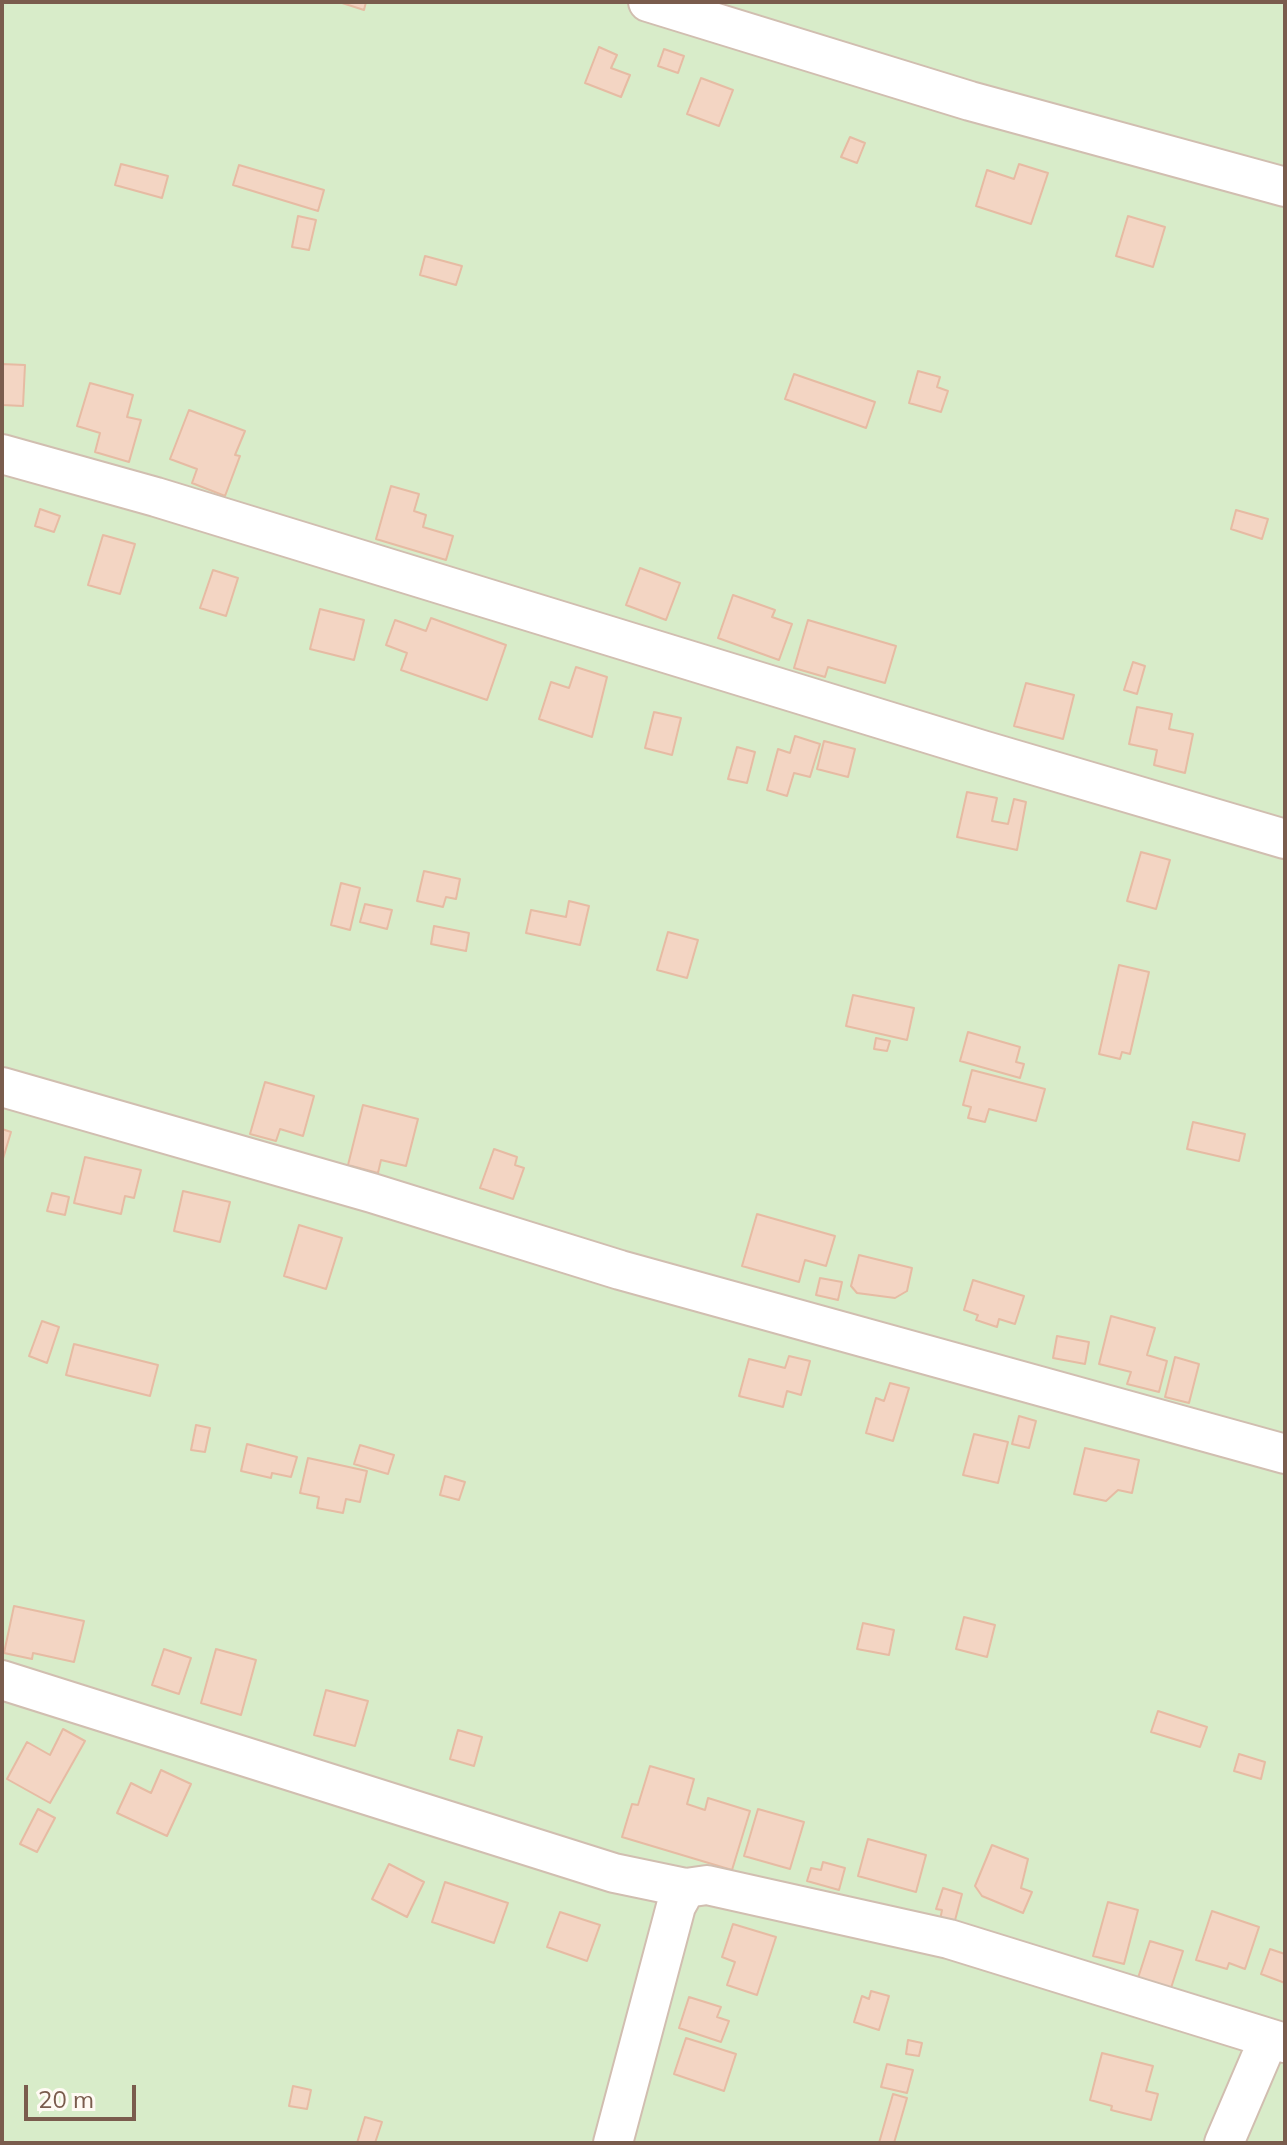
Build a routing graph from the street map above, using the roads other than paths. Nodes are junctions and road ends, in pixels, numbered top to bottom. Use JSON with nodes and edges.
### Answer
{"nodes":[{"id":1,"x":648,"y":2,"type":"edge"},
{"id":2,"x":1285,"y":187,"type":"edge"},
{"id":3,"x":2,"y":454,"type":"edge"},
{"id":4,"x":1285,"y":839,"type":"edge"},
{"id":5,"x":2,"y":1087,"type":"edge"},
{"id":6,"x":1285,"y":1454,"type":"edge"},
{"id":7,"x":2,"y":1680,"type":"edge"},
{"id":8,"x":686,"y":1888,"type":"junction"},
{"id":9,"x":1277,"y":2040,"type":"edge"},
{"id":10,"x":613,"y":2143,"type":"edge"},
{"id":11,"x":1224,"y":2143,"type":"edge"}],
"edges":[{"from":1,"to":2,"type":"street"},
{"from":3,"to":4,"type":"street"},
{"from":5,"to":6,"type":"street"},
{"from":7,"to":8,"type":"street"},
{"from":8,"to":9,"type":"street"},
{"from":8,"to":10,"type":"street"},
{"from":9,"to":11,"type":"street"}]}
